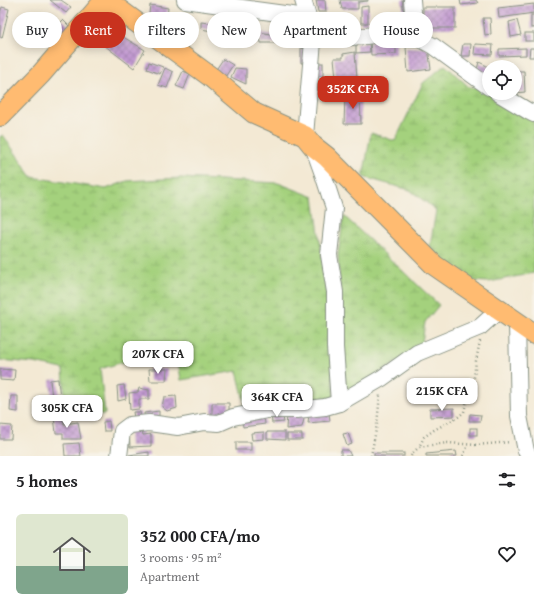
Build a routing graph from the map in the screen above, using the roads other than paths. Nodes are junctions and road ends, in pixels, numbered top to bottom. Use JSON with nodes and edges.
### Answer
{"nodes":[{"id":1,"x":106,"y":0,"type":"edge"},
{"id":2,"x":185,"y":0,"type":"edge"},
{"id":3,"x":302,"y":0,"type":"edge"},
{"id":4,"x":412,"y":0,"type":"edge"},
{"id":5,"x":270,"y":12,"type":"edge"},
{"id":6,"x":305,"y":12,"type":"edge"},
{"id":7,"x":413,"y":12,"type":"edge"},
{"id":8,"x":433,"y":46,"type":"edge"},
{"id":9,"x":313,"y":48,"type":"edge"},
{"id":10,"x":482,"y":82,"type":"edge"},
{"id":11,"x":509,"y":100,"type":"edge"},
{"id":12,"x":534,"y":114,"type":"edge"},
{"id":13,"x":0,"y":116,"type":"edge"},
{"id":14,"x":309,"y":141,"type":"junction"},
{"id":15,"x":499,"y":310,"type":"junction"},
{"id":16,"x":517,"y":323,"type":"junction"},
{"id":17,"x":534,"y":334,"type":"edge"},
{"id":18,"x":339,"y":403,"type":"junction"},
{"id":19,"x":527,"y":449,"type":"edge"},
{"id":20,"x":119,"y":456,"type":"edge"}],
"edges":[{"from":1,"to":13,"type":"main road"},
{"from":1,"to":14,"type":"main road"},
{"from":2,"to":5,"type":"street"},
{"from":3,"to":6,"type":"street"},
{"from":4,"to":7,"type":"street"},
{"from":8,"to":10,"type":"street"},
{"from":9,"to":14,"type":"street"},
{"from":11,"to":12,"type":"street"},
{"from":14,"to":15,"type":"main road"},
{"from":14,"to":18,"type":"street"},
{"from":15,"to":16,"type":"main road"},
{"from":15,"to":18,"type":"street"},
{"from":16,"to":17,"type":"main road"},
{"from":16,"to":19,"type":"street"},
{"from":18,"to":20,"type":"street"}]}
